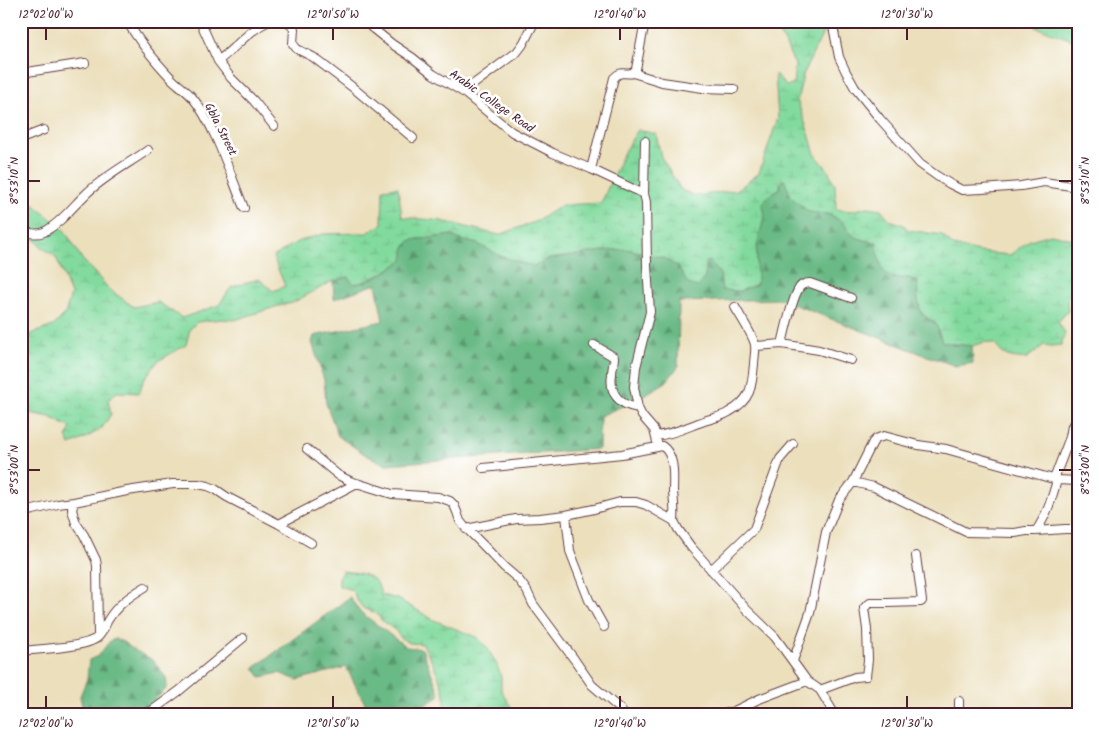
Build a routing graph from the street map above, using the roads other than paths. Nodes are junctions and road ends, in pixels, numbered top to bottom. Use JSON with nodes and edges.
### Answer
{"nodes":[{"id":1,"x":127,"y":21,"type":"edge"},
{"id":2,"x":200,"y":21,"type":"edge"},
{"id":3,"x":269,"y":21,"type":"edge"},
{"id":4,"x":288,"y":21,"type":"edge"},
{"id":5,"x":366,"y":21,"type":"edge"},
{"id":6,"x":535,"y":21,"type":"edge"},
{"id":7,"x":645,"y":21,"type":"edge"},
{"id":8,"x":832,"y":21,"type":"edge"},
{"id":9,"x":218,"y":61,"type":"junction"},
{"id":10,"x":85,"y":63,"type":"dead end"},
{"id":11,"x":21,"y":73,"type":"edge"},
{"id":12,"x":633,"y":73,"type":"junction"},
{"id":13,"x":734,"y":89,"type":"dead end"},
{"id":14,"x":463,"y":92,"type":"junction"},
{"id":15,"x":274,"y":126,"type":"dead end"},
{"id":16,"x":44,"y":130,"type":"dead end"},
{"id":17,"x":413,"y":138,"type":"dead end"},
{"id":18,"x":21,"y":139,"type":"edge"},
{"id":19,"x":645,"y":141,"type":"dead end"},
{"id":20,"x":148,"y":150,"type":"dead end"},
{"id":21,"x":591,"y":169,"type":"junction"},
{"id":22,"x":1078,"y":187,"type":"edge"},
{"id":23,"x":644,"y":194,"type":"junction"},
{"id":24,"x":244,"y":208,"type":"dead end"},
{"id":25,"x":21,"y":230,"type":"edge"},
{"id":26,"x":851,"y":298,"type":"dead end"},
{"id":27,"x":735,"y":307,"type":"dead end"},
{"id":28,"x":782,"y":344,"type":"junction"},
{"id":29,"x":594,"y":345,"type":"dead end"},
{"id":30,"x":756,"y":346,"type":"junction"},
{"id":31,"x":851,"y":360,"type":"dead end"},
{"id":32,"x":638,"y":408,"type":"junction"},
{"id":33,"x":1078,"y":416,"type":"edge"},
{"id":34,"x":656,"y":436,"type":"junction"},
{"id":35,"x":793,"y":444,"type":"dead end"},
{"id":36,"x":658,"y":446,"type":"junction"},
{"id":37,"x":307,"y":449,"type":"dead end"},
{"id":38,"x":483,"y":468,"type":"dead end"},
{"id":39,"x":1056,"y":479,"type":"junction"},
{"id":40,"x":1078,"y":480,"type":"edge"},
{"id":41,"x":853,"y":482,"type":"junction"},
{"id":42,"x":357,"y":483,"type":"junction"},
{"id":43,"x":74,"y":502,"type":"junction"},
{"id":44,"x":21,"y":513,"type":"edge"},
{"id":45,"x":566,"y":515,"type":"junction"},
{"id":46,"x":674,"y":521,"type":"junction"},
{"id":47,"x":279,"y":524,"type":"junction"},
{"id":48,"x":466,"y":529,"type":"junction"},
{"id":49,"x":1078,"y":529,"type":"edge"},
{"id":50,"x":1036,"y":531,"type":"junction"},
{"id":51,"x":311,"y":543,"type":"dead end"},
{"id":52,"x":916,"y":556,"type":"dead end"},
{"id":53,"x":711,"y":570,"type":"junction"},
{"id":54,"x":146,"y":587,"type":"dead end"},
{"id":55,"x":604,"y":627,"type":"dead end"},
{"id":56,"x":98,"y":637,"type":"junction"},
{"id":57,"x":243,"y":638,"type":"dead end"},
{"id":58,"x":21,"y":651,"type":"edge"},
{"id":59,"x":793,"y":661,"type":"junction"},
{"id":60,"x":807,"y":681,"type":"junction"},
{"id":61,"x":820,"y":690,"type":"junction"},
{"id":62,"x":959,"y":701,"type":"dead end"},
{"id":63,"x":146,"y":715,"type":"edge"},
{"id":64,"x":624,"y":715,"type":"edge"},
{"id":65,"x":720,"y":715,"type":"edge"},
{"id":66,"x":835,"y":715,"type":"edge"},
{"id":67,"x":959,"y":715,"type":"edge"}],
"edges":[{"from":1,"to":24,"type":"street","name":"Gbla Street"},
{"from":2,"to":9,"type":"street"},
{"from":3,"to":9,"type":"street"},
{"from":4,"to":17,"type":"street"},
{"from":5,"to":14,"type":"street","name":"Arabic College Road"},
{"from":6,"to":14,"type":"street"},
{"from":7,"to":12,"type":"street"},
{"from":8,"to":22,"type":"street"},
{"from":9,"to":15,"type":"street"},
{"from":10,"to":11,"type":"street"},
{"from":12,"to":13,"type":"street"},
{"from":12,"to":21,"type":"street"},
{"from":14,"to":21,"type":"street","name":"Arabic College Road"},
{"from":16,"to":18,"type":"street"},
{"from":19,"to":23,"type":"street"},
{"from":20,"to":25,"type":"street"},
{"from":21,"to":23,"type":"street","name":"Arabic College Road"},
{"from":23,"to":32,"type":"street"},
{"from":26,"to":28,"type":"street"},
{"from":27,"to":30,"type":"street"},
{"from":28,"to":30,"type":"street"},
{"from":28,"to":31,"type":"street"},
{"from":29,"to":32,"type":"street"},
{"from":30,"to":34,"type":"street"},
{"from":32,"to":34,"type":"street"},
{"from":33,"to":39,"type":"street"},
{"from":34,"to":36,"type":"street"},
{"from":35,"to":53,"type":"street"},
{"from":36,"to":38,"type":"street"},
{"from":36,"to":46,"type":"street"},
{"from":37,"to":42,"type":"street"},
{"from":39,"to":40,"type":"street"},
{"from":39,"to":41,"type":"street"},
{"from":39,"to":50,"type":"street"},
{"from":41,"to":50,"type":"street"},
{"from":41,"to":59,"type":"street"},
{"from":42,"to":47,"type":"street"},
{"from":42,"to":48,"type":"street"},
{"from":43,"to":44,"type":"street"},
{"from":43,"to":47,"type":"street"},
{"from":43,"to":56,"type":"street"},
{"from":45,"to":46,"type":"street"},
{"from":45,"to":48,"type":"street"},
{"from":45,"to":55,"type":"street"},
{"from":46,"to":53,"type":"street"},
{"from":47,"to":51,"type":"street"},
{"from":48,"to":64,"type":"street"},
{"from":49,"to":50,"type":"street"},
{"from":52,"to":61,"type":"street"},
{"from":53,"to":59,"type":"street"},
{"from":54,"to":56,"type":"street"},
{"from":56,"to":58,"type":"street"},
{"from":57,"to":63,"type":"street"},
{"from":59,"to":60,"type":"street"},
{"from":60,"to":61,"type":"street"},
{"from":60,"to":65,"type":"street"},
{"from":61,"to":66,"type":"street"},
{"from":62,"to":67,"type":"street"}]}
